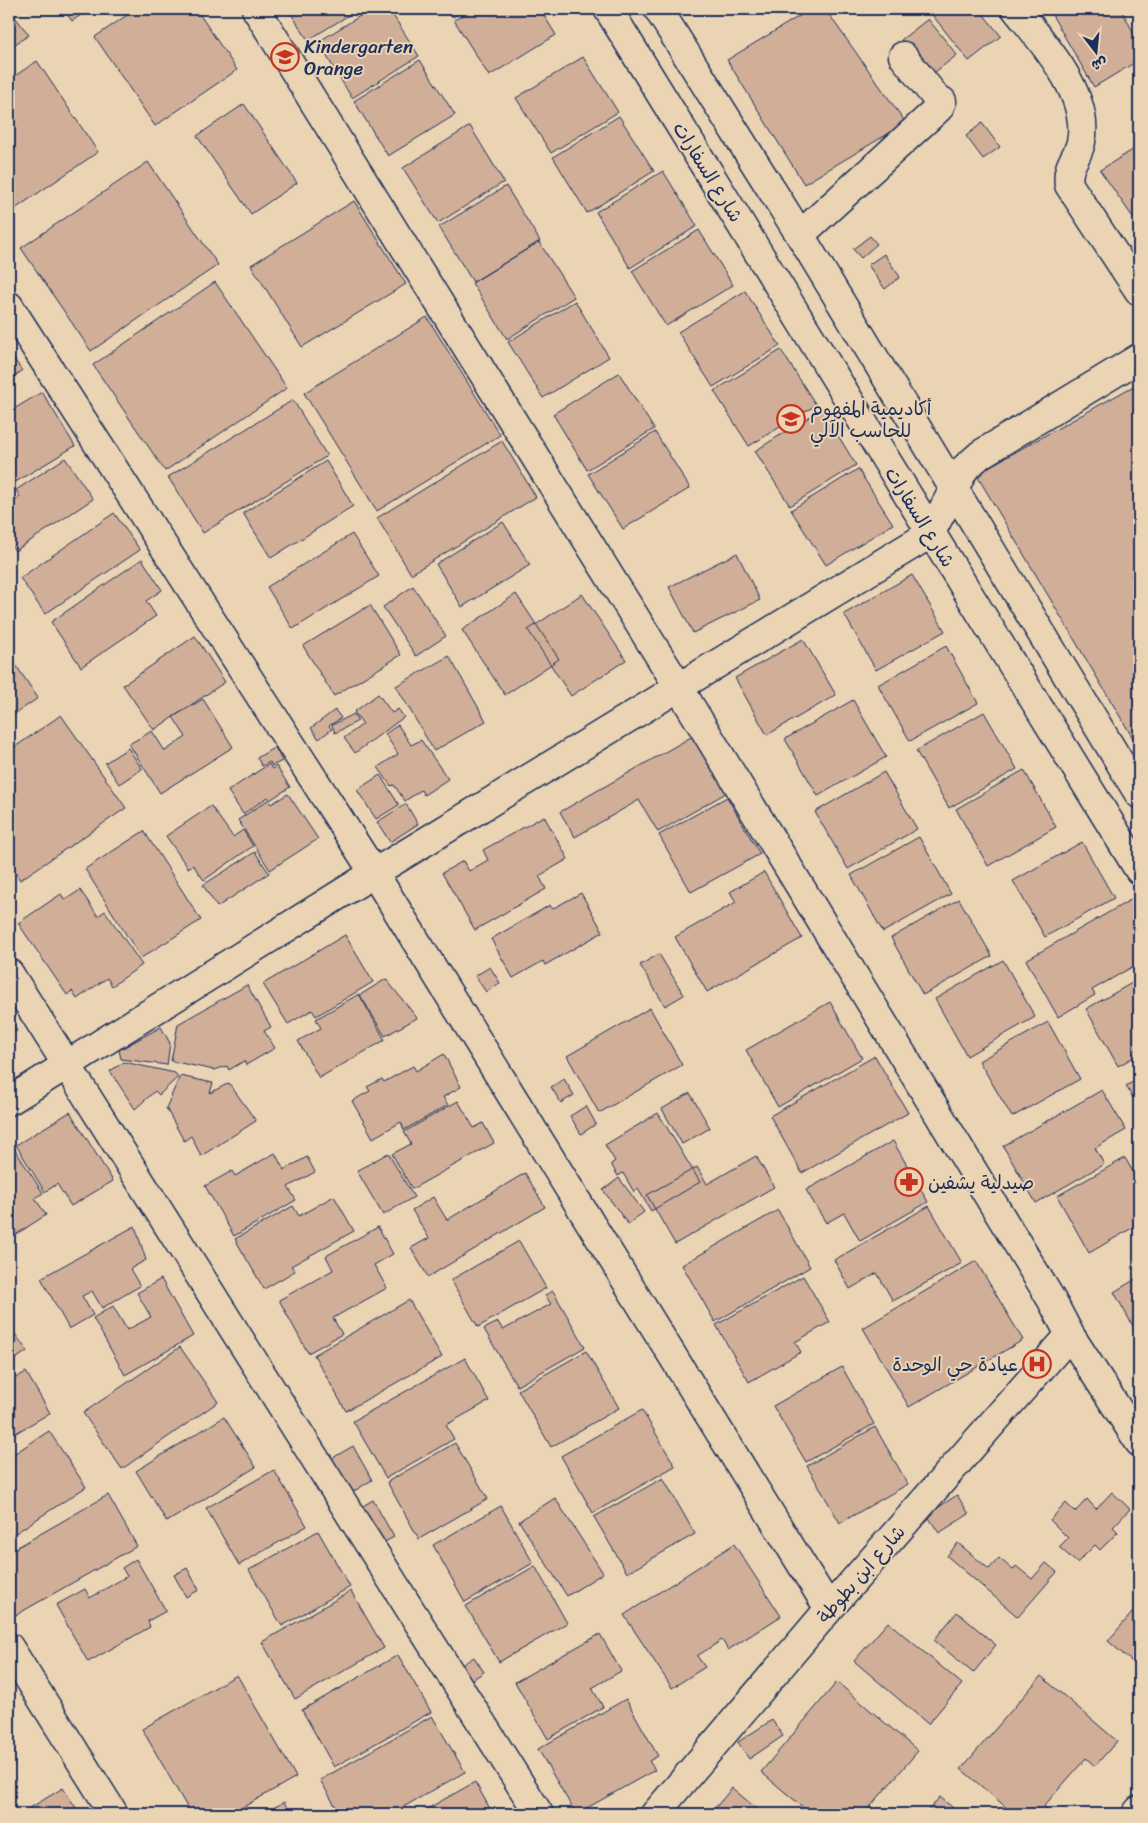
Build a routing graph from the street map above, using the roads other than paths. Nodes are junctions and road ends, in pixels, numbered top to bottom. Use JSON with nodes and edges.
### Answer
{"nodes":[{"id":1,"x":256,"y":9,"type":"edge"},
{"id":2,"x":608,"y":9,"type":"edge"},
{"id":3,"x":658,"y":9,"type":"edge"},
{"id":4,"x":1016,"y":9,"type":"edge"},
{"id":5,"x":903,"y":56,"type":"dead end"},
{"id":6,"x":800,"y":236,"type":"junction"},
{"id":7,"x":1139,"y":291,"type":"edge"},
{"id":8,"x":9,"y":306,"type":"edge"},
{"id":9,"x":1139,"y":358,"type":"edge"},
{"id":10,"x":955,"y":490,"type":"junction"},
{"id":11,"x":930,"y":534,"type":"junction"},
{"id":12,"x":678,"y":686,"type":"junction"},
{"id":13,"x":1139,"y":794,"type":"edge"},
{"id":14,"x":1139,"y":870,"type":"edge"},
{"id":15,"x":374,"y":873,"type":"junction"},
{"id":16,"x":9,"y":973,"type":"edge"},
{"id":17,"x":67,"y":1064,"type":"junction"},
{"id":18,"x":9,"y":1101,"type":"edge"},
{"id":19,"x":1070,"y":1335,"type":"junction"},
{"id":20,"x":1139,"y":1442,"type":"edge"},
{"id":21,"x":829,"y":1610,"type":"junction"},
{"id":22,"x":9,"y":1647,"type":"edge"},
{"id":23,"x":1139,"y":1810,"type":"edge"},
{"id":24,"x":114,"y":1814,"type":"edge"},
{"id":25,"x":539,"y":1814,"type":"edge"},
{"id":26,"x":655,"y":1814,"type":"edge"},
{"id":27,"x":1136,"y":1814,"type":"edge"}],
"edges":[{"from":1,"to":12,"type":"street"},
{"from":2,"to":11,"type":"street","name":"شارع السفارات"},
{"from":3,"to":6,"type":"street"},
{"from":4,"to":7,"type":"street"},
{"from":5,"to":6,"type":"street"},
{"from":6,"to":10,"type":"street"},
{"from":8,"to":15,"type":"street"},
{"from":9,"to":10,"type":"street"},
{"from":10,"to":11,"type":"street"},
{"from":10,"to":13,"type":"street"},
{"from":11,"to":12,"type":"street"},
{"from":11,"to":14,"type":"street","name":"شارع السفارات"},
{"from":12,"to":15,"type":"street"},
{"from":12,"to":19,"type":"street"},
{"from":15,"to":17,"type":"street"},
{"from":15,"to":21,"type":"street"},
{"from":16,"to":17,"type":"street"},
{"from":17,"to":18,"type":"street"},
{"from":17,"to":25,"type":"street"},
{"from":19,"to":20,"type":"street"},
{"from":19,"to":21,"type":"street","name":"شارع ابن بطوطة"},
{"from":21,"to":26,"type":"street","name":"شارع ابن بطوطة"},
{"from":22,"to":24,"type":"street"},
{"from":23,"to":27,"type":"street"}]}
